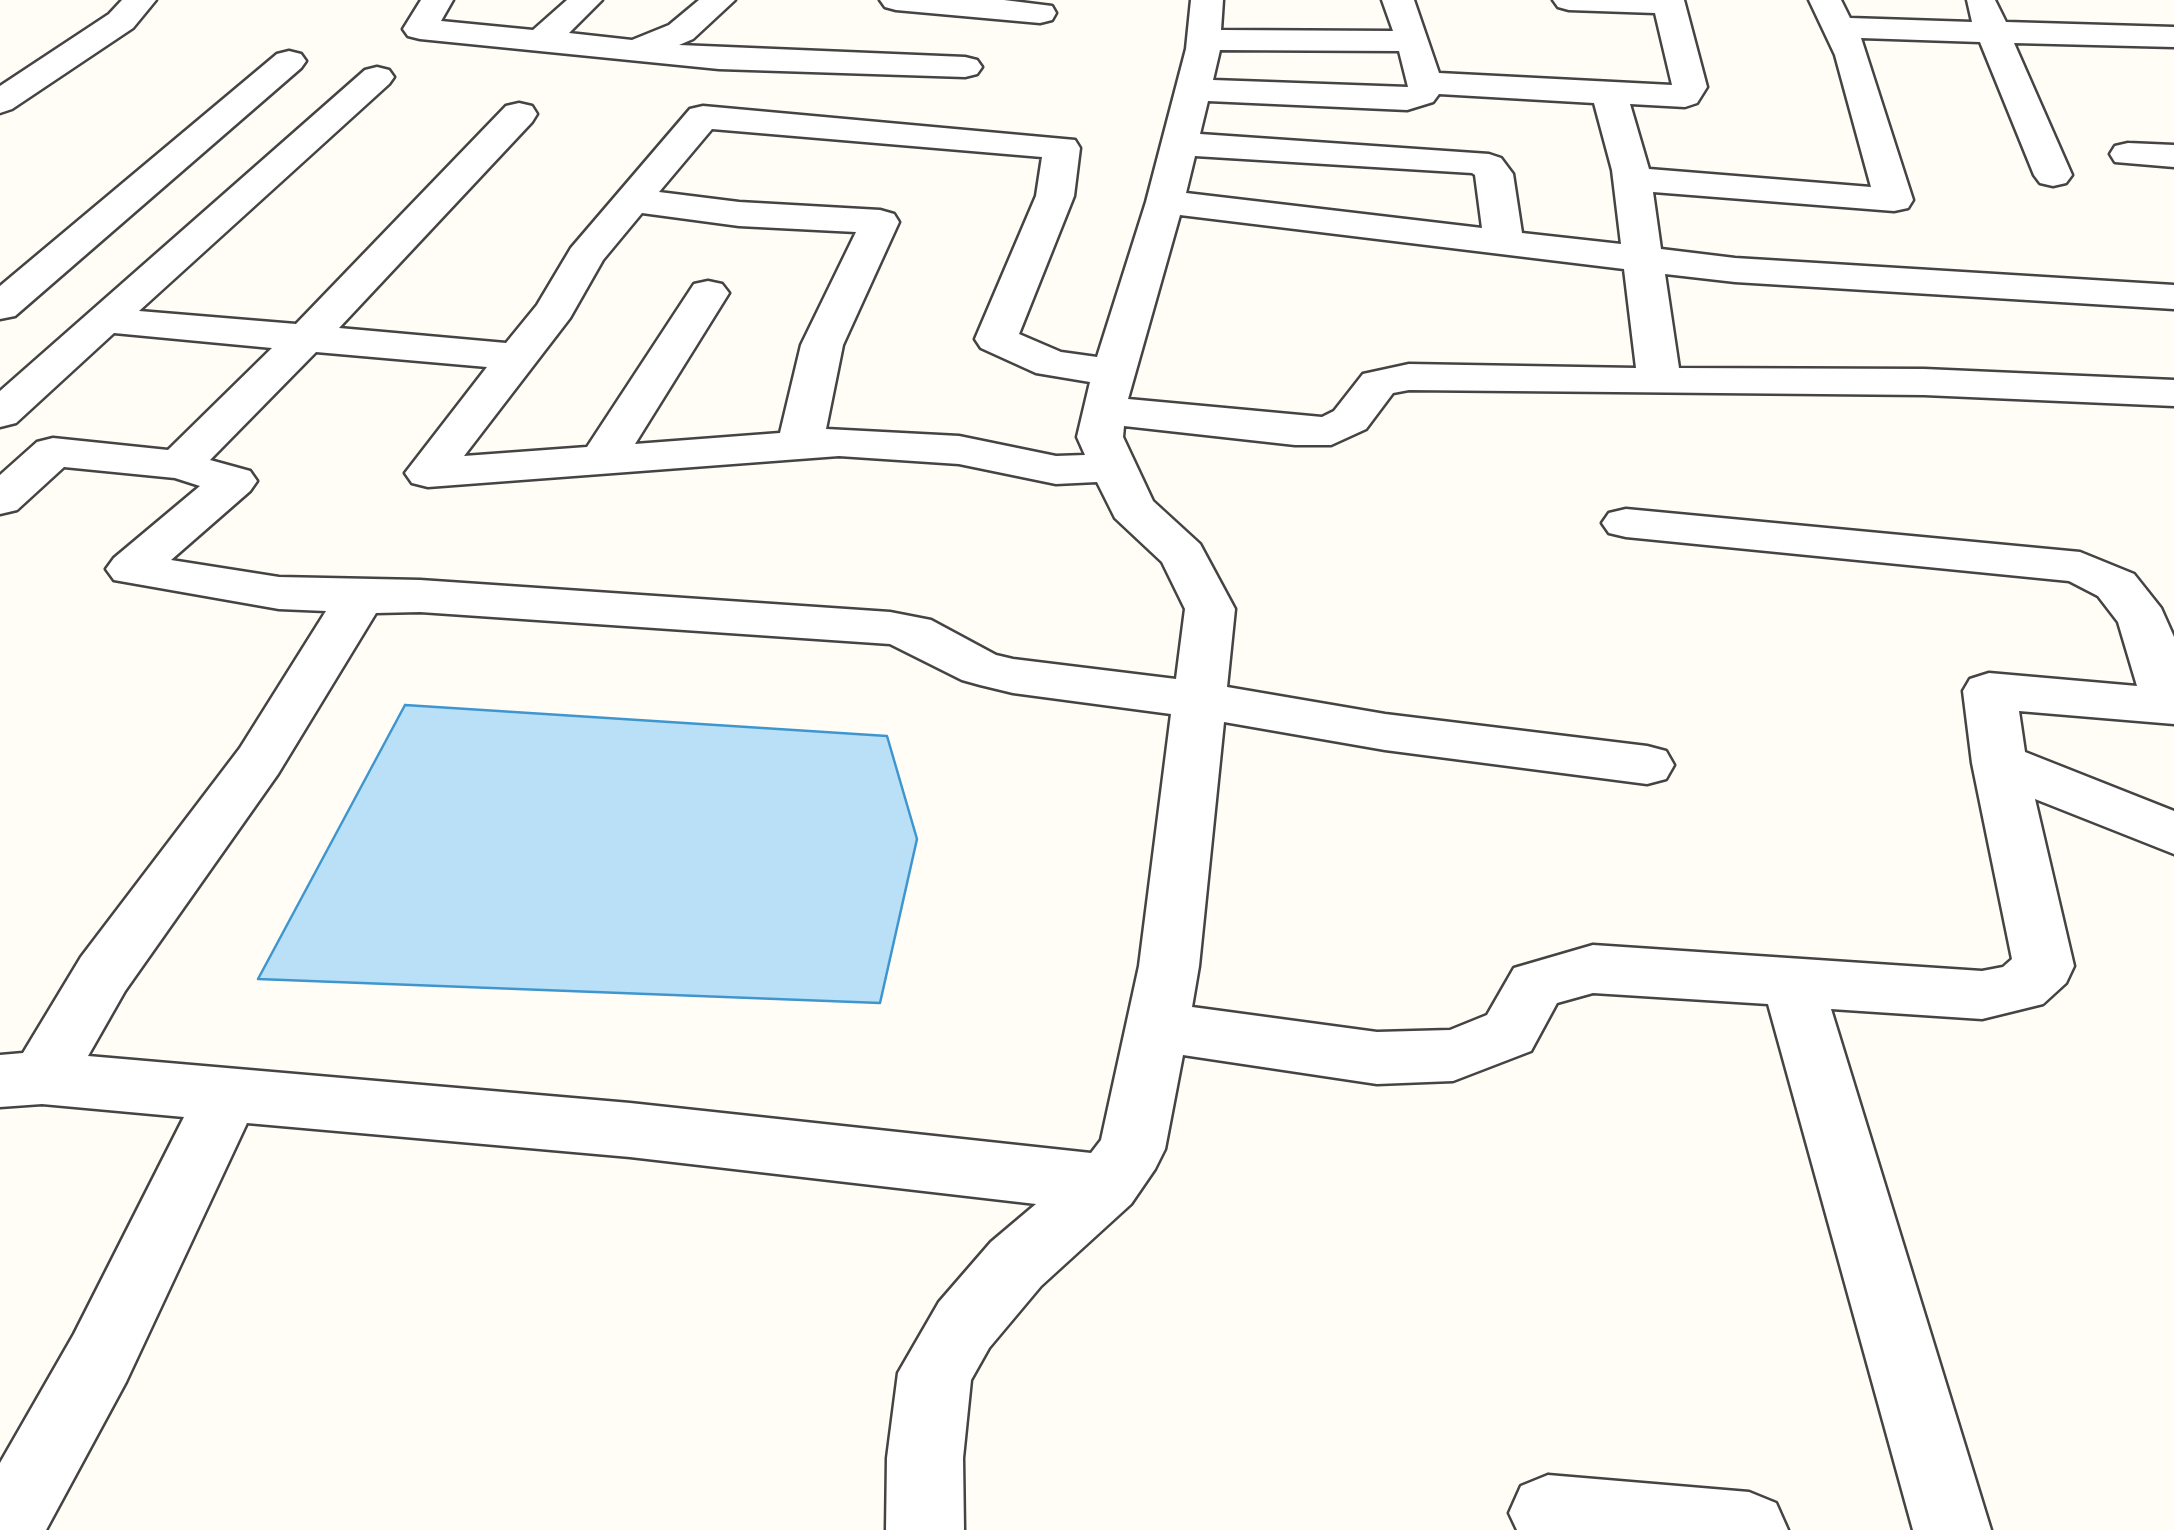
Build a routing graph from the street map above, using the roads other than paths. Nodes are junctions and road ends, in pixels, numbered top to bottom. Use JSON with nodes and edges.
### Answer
{"nodes":[{"id":1,"x":140,"y":0,"type":"edge"},
{"id":2,"x":437,"y":0,"type":"edge"},
{"id":3,"x":586,"y":0,"type":"edge"},
{"id":4,"x":719,"y":0,"type":"edge"},
{"id":5,"x":896,"y":0,"type":"edge"},
{"id":6,"x":1398,"y":0,"type":"edge"},
{"id":7,"x":1569,"y":0,"type":"edge"},
{"id":8,"x":2109,"y":0,"type":"edge"},
{"id":9,"x":1669,"y":2,"type":"edge"},
{"id":10,"x":1040,"y":12,"type":"dead end"},
{"id":11,"x":1833,"y":14,"type":"edge"},
{"id":12,"x":1988,"y":16,"type":"edge"},
{"id":13,"x":2135,"y":35,"type":"junction"},
{"id":14,"x":2174,"y":37,"type":"edge"},
{"id":15,"x":541,"y":41,"type":"junction"},
{"id":16,"x":1414,"y":42,"type":"junction"},
{"id":17,"x":1201,"y":43,"type":"edge"},
{"id":18,"x":636,"y":50,"type":"junction"},
{"id":19,"x":288,"y":61,"type":"dead end"},
{"id":20,"x":965,"y":67,"type":"dead end"},
{"id":21,"x":377,"y":77,"type":"dead end"},
{"id":22,"x":1424,"y":83,"type":"junction"},
{"id":23,"x":1609,"y":93,"type":"junction"},
{"id":24,"x":0,"y":102,"type":"edge"},
{"id":25,"x":520,"y":114,"type":"dead end"},
{"id":26,"x":1179,"y":144,"type":"junction"},
{"id":27,"x":2128,"y":154,"type":"dead end"},
{"id":28,"x":2174,"y":156,"type":"edge"},
{"id":29,"x":2053,"y":175,"type":"dead end"},
{"id":30,"x":1632,"y":178,"type":"junction"},
{"id":31,"x":633,"y":200,"type":"junction"},
{"id":32,"x":1165,"y":202,"type":"junction"},
{"id":33,"x":1503,"y":240,"type":"junction"},
{"id":34,"x":1913,"y":242,"type":"junction"},
{"id":35,"x":1640,"y":260,"type":"junction"},
{"id":36,"x":708,"y":293,"type":"dead end"},
{"id":37,"x":2174,"y":297,"type":"edge"},
{"id":38,"x":0,"y":306,"type":"edge"},
{"id":39,"x":104,"y":320,"type":"junction"},
{"id":40,"x":306,"y":338,"type":"junction"},
{"id":41,"x":518,"y":357,"type":"junction"},
{"id":42,"x":1659,"y":381,"type":"junction"},
{"id":43,"x":1108,"y":391,"type":"junction"},
{"id":44,"x":2174,"y":393,"type":"edge"},
{"id":45,"x":0,"y":414,"type":"edge"},
{"id":46,"x":800,"y":444,"type":"junction"},
{"id":47,"x":602,"y":459,"type":"junction"},
{"id":48,"x":179,"y":465,"type":"junction"},
{"id":49,"x":1114,"y":468,"type":"junction"},
{"id":50,"x":0,"y":500,"type":"edge"},
{"id":51,"x":1626,"y":523,"type":"dead end"},
{"id":52,"x":360,"y":597,"type":"junction"},
{"id":53,"x":1201,"y":700,"type":"junction"},
{"id":54,"x":2172,"y":714,"type":"edge"},
{"id":55,"x":1999,"y":763,"type":"junction"},
{"id":56,"x":1648,"y":765,"type":"dead end"},
{"id":57,"x":2174,"y":833,"type":"edge"},
{"id":58,"x":1793,"y":984,"type":"junction"},
{"id":59,"x":1158,"y":1027,"type":"junction"},
{"id":60,"x":21,"y":1080,"type":"edge"},
{"id":61,"x":228,"y":1095,"type":"junction"},
{"id":62,"x":1107,"y":1184,"type":"junction"},
{"id":63,"x":1548,"y":1513,"type":"dead end"},
{"id":64,"x":4,"y":1530,"type":"edge"},
{"id":65,"x":926,"y":1530,"type":"edge"},
{"id":66,"x":1749,"y":1530,"type":"edge"},
{"id":67,"x":1952,"y":1530,"type":"edge"}],
"edges":[{"from":1,"to":24,"type":"street"},
{"from":2,"to":15,"type":"street"},
{"from":3,"to":15,"type":"street"},
{"from":4,"to":18,"type":"street"},
{"from":5,"to":10,"type":"street"},
{"from":6,"to":16,"type":"street"},
{"from":7,"to":9,"type":"street"},
{"from":8,"to":13,"type":"street"},
{"from":9,"to":23,"type":"street"},
{"from":11,"to":12,"type":"street"},
{"from":11,"to":34,"type":"street"},
{"from":12,"to":13,"type":"street"},
{"from":12,"to":29,"type":"street"},
{"from":13,"to":14,"type":"street"},
{"from":15,"to":18,"type":"street"},
{"from":16,"to":17,"type":"street"},
{"from":16,"to":22,"type":"street"},
{"from":17,"to":22,"type":"street"},
{"from":17,"to":26,"type":"street"},
{"from":18,"to":20,"type":"street"},
{"from":19,"to":38,"type":"street"},
{"from":21,"to":39,"type":"street"},
{"from":22,"to":23,"type":"street"},
{"from":23,"to":30,"type":"street"},
{"from":25,"to":40,"type":"street"},
{"from":26,"to":32,"type":"street"},
{"from":26,"to":33,"type":"street"},
{"from":27,"to":28,"type":"street"},
{"from":30,"to":34,"type":"street"},
{"from":30,"to":35,"type":"street"},
{"from":31,"to":41,"type":"street"},
{"from":31,"to":43,"type":"street"},
{"from":31,"to":46,"type":"street"},
{"from":32,"to":33,"type":"street"},
{"from":32,"to":43,"type":"street"},
{"from":33,"to":35,"type":"street"},
{"from":34,"to":35,"type":"street"},
{"from":34,"to":37,"type":"street"},
{"from":35,"to":42,"type":"street"},
{"from":36,"to":47,"type":"street"},
{"from":39,"to":40,"type":"street"},
{"from":39,"to":45,"type":"street"},
{"from":40,"to":41,"type":"street"},
{"from":40,"to":48,"type":"street"},
{"from":41,"to":47,"type":"street"},
{"from":42,"to":43,"type":"street"},
{"from":42,"to":44,"type":"street"},
{"from":43,"to":49,"type":"street"},
{"from":46,"to":47,"type":"street"},
{"from":46,"to":49,"type":"street"},
{"from":48,"to":50,"type":"street"},
{"from":48,"to":52,"type":"street"},
{"from":49,"to":53,"type":"street"},
{"from":51,"to":54,"type":"street"},
{"from":52,"to":53,"type":"street"},
{"from":52,"to":60,"type":"street"},
{"from":53,"to":56,"type":"street"},
{"from":53,"to":59,"type":"street"},
{"from":54,"to":55,"type":"street"},
{"from":55,"to":57,"type":"street"},
{"from":55,"to":58,"type":"street"},
{"from":58,"to":59,"type":"street"},
{"from":58,"to":67,"type":"street"},
{"from":59,"to":62,"type":"street"},
{"from":60,"to":61,"type":"street"},
{"from":61,"to":62,"type":"street"},
{"from":61,"to":64,"type":"street"},
{"from":62,"to":65,"type":"street"},
{"from":63,"to":66,"type":"street"}]}
